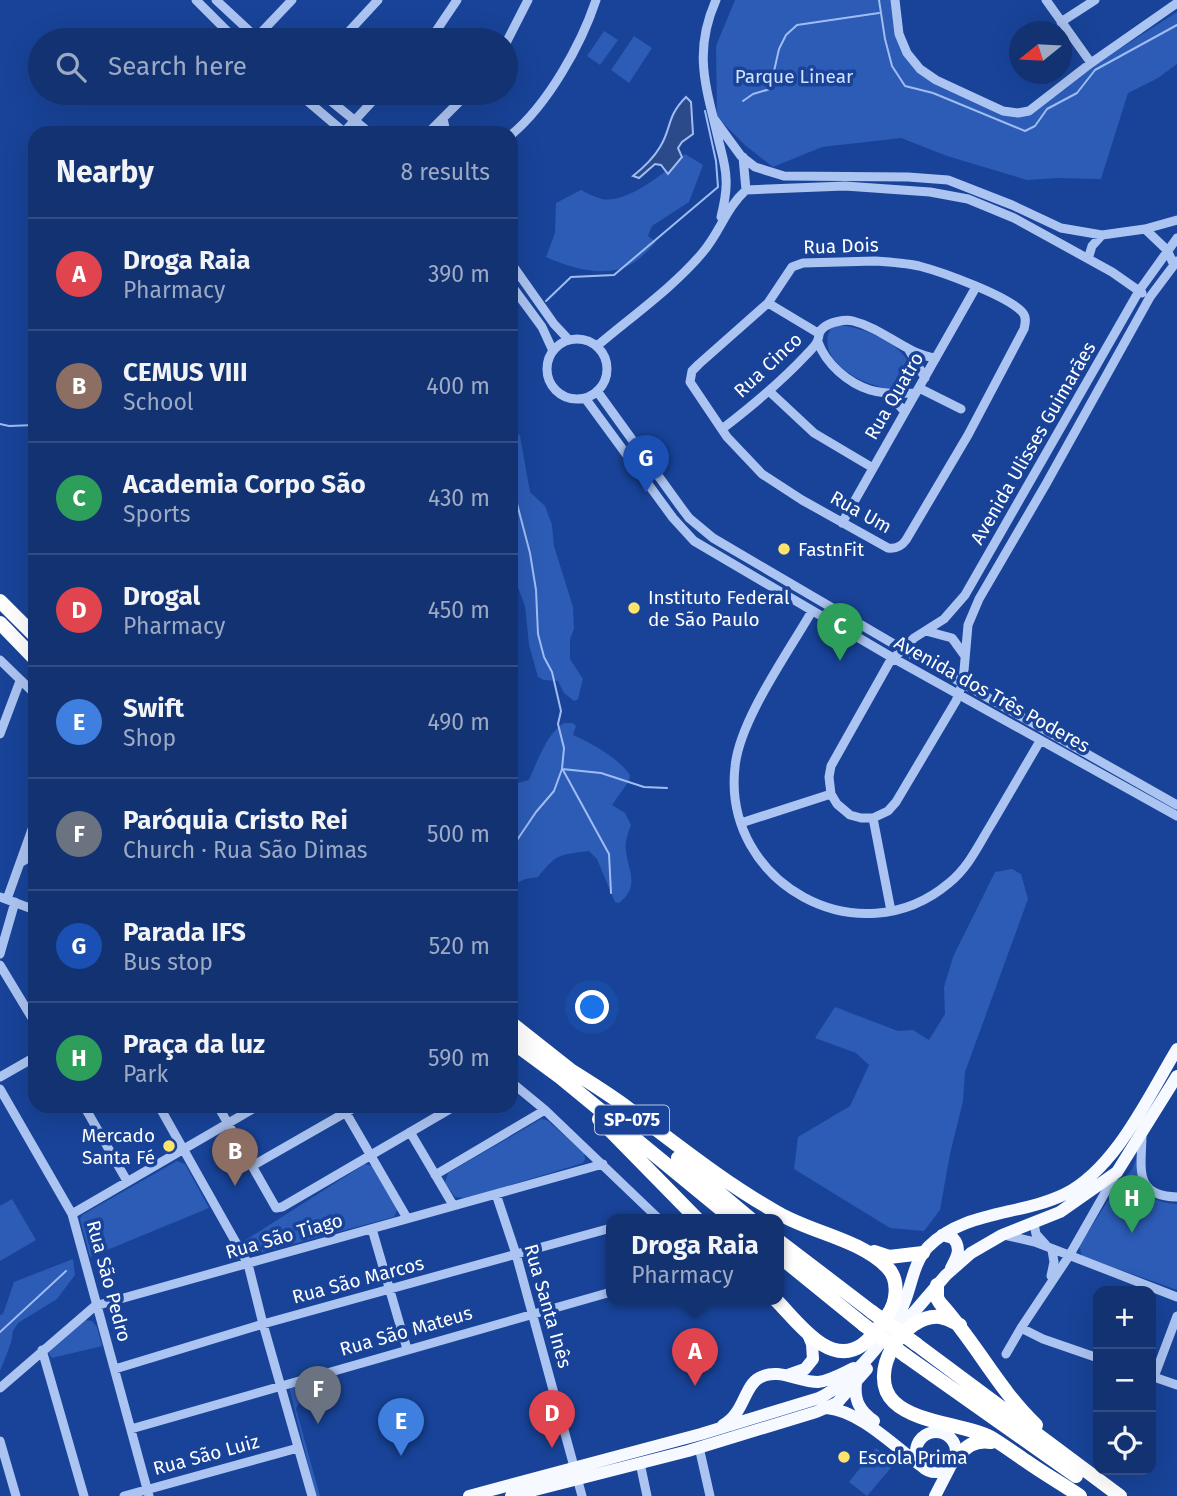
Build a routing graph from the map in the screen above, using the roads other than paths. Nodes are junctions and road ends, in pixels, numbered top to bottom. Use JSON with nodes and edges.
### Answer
{"nodes":[{"id":1,"x":196,"y":0,"type":"edge"},
{"id":2,"x":216,"y":0,"type":"edge"},
{"id":3,"x":292,"y":0,"type":"edge"},
{"id":4,"x":378,"y":0,"type":"edge"},
{"id":5,"x":457,"y":0,"type":"edge"},
{"id":6,"x":528,"y":0,"type":"edge"},
{"id":7,"x":596,"y":0,"type":"edge"},
{"id":8,"x":716,"y":0,"type":"edge"},
{"id":9,"x":895,"y":0,"type":"edge"},
{"id":10,"x":1046,"y":0,"type":"edge"},
{"id":11,"x":1095,"y":0,"type":"edge"},
{"id":12,"x":1177,"y":3,"type":"edge"},
{"id":13,"x":1060,"y":21,"type":"edge"},
{"id":14,"x":1063,"y":21,"type":"edge"},
{"id":15,"x":224,"y":28,"type":"edge"},
{"id":16,"x":245,"y":28,"type":"edge"},
{"id":17,"x":266,"y":28,"type":"edge"},
{"id":18,"x":352,"y":28,"type":"edge"},
{"id":19,"x":438,"y":28,"type":"edge"},
{"id":20,"x":514,"y":28,"type":"edge"},
{"id":21,"x":1072,"y":37,"type":"edge"},
{"id":22,"x":1091,"y":63,"type":"junction"},
{"id":23,"x":312,"y":105,"type":"edge"},
{"id":24,"x":336,"y":105,"type":"edge"},
{"id":25,"x":368,"y":105,"type":"edge"},
{"id":26,"x":456,"y":105,"type":"edge"},
{"id":27,"x":443,"y":118,"type":"junction"},
{"id":28,"x":714,"y":119,"type":"junction"},
{"id":29,"x":354,"y":120,"type":"junction"},
{"id":30,"x":338,"y":126,"type":"edge"},
{"id":31,"x":350,"y":126,"type":"edge"},
{"id":32,"x":361,"y":126,"type":"edge"},
{"id":33,"x":435,"y":126,"type":"edge"},
{"id":34,"x":445,"y":126,"type":"edge"},
{"id":35,"x":518,"y":128,"type":"edge"},
{"id":36,"x":722,"y":155,"type":"junction"},
{"id":37,"x":742,"y":157,"type":"junction"},
{"id":38,"x":746,"y":190,"type":"junction"},
{"id":39,"x":1177,"y":220,"type":"edge"},
{"id":40,"x":720,"y":224,"type":"junction"},
{"id":41,"x":1145,"y":229,"type":"junction"},
{"id":42,"x":1102,"y":236,"type":"junction"},
{"id":43,"x":1177,"y":238,"type":"edge"},
{"id":44,"x":1167,"y":250,"type":"junction"},
{"id":45,"x":1088,"y":259,"type":"junction"},
{"id":46,"x":1175,"y":263,"type":"edge"},
{"id":47,"x":518,"y":273,"type":"edge"},
{"id":48,"x":976,"y":287,"type":"junction"},
{"id":49,"x":1139,"y":291,"type":"junction"},
{"id":50,"x":518,"y":294,"type":"edge"},
{"id":51,"x":1150,"y":297,"type":"junction"},
{"id":52,"x":768,"y":303,"type":"junction"},
{"id":53,"x":1026,"y":321,"type":"joint"},
{"id":54,"x":818,"y":337,"type":"junction"},
{"id":55,"x":569,"y":340,"type":"junction"},
{"id":56,"x":597,"y":346,"type":"junction"},
{"id":57,"x":908,"y":348,"type":"junction"},
{"id":58,"x":553,"y":351,"type":"junction"},
{"id":59,"x":807,"y":354,"type":"junction"},
{"id":60,"x":822,"y":354,"type":"junction"},
{"id":61,"x":936,"y":358,"type":"junction"},
{"id":62,"x":690,"y":376,"type":"joint"},
{"id":63,"x":925,"y":377,"type":"junction"},
{"id":64,"x":597,"y":391,"type":"junction"},
{"id":65,"x":769,"y":391,"type":"junction"},
{"id":66,"x":917,"y":391,"type":"junction"},
{"id":67,"x":889,"y":394,"type":"junction"},
{"id":68,"x":585,"y":398,"type":"junction"},
{"id":69,"x":961,"y":409,"type":"dead end"},
{"id":70,"x":905,"y":412,"type":"junction"},
{"id":71,"x":722,"y":429,"type":"junction"},
{"id":72,"x":873,"y":468,"type":"junction"},
{"id":73,"x":842,"y":523,"type":"junction"},
{"id":74,"x":0,"y":601,"type":"edge"},
{"id":75,"x":812,"y":611,"type":"junction"},
{"id":76,"x":0,"y":623,"type":"edge"},
{"id":77,"x":28,"y":629,"type":"edge"},
{"id":78,"x":926,"y":631,"type":"junction"},
{"id":79,"x":904,"y":650,"type":"junction"},
{"id":80,"x":28,"y":652,"type":"edge"},
{"id":81,"x":966,"y":657,"type":"junction"},
{"id":82,"x":892,"y":658,"type":"junction"},
{"id":83,"x":0,"y":660,"type":"edge"},
{"id":84,"x":20,"y":681,"type":"junction"},
{"id":85,"x":963,"y":682,"type":"junction"},
{"id":86,"x":28,"y":688,"type":"edge"},
{"id":87,"x":958,"y":695,"type":"junction"},
{"id":88,"x":5,"y":704,"type":"edge"},
{"id":89,"x":0,"y":734,"type":"edge"},
{"id":90,"x":1041,"y":741,"type":"junction"},
{"id":91,"x":831,"y":794,"type":"junction"},
{"id":92,"x":1177,"y":804,"type":"edge"},
{"id":93,"x":1177,"y":816,"type":"edge"},
{"id":94,"x":873,"y":818,"type":"junction"},
{"id":95,"x":741,"y":824,"type":"junction"},
{"id":96,"x":28,"y":841,"type":"edge"},
{"id":97,"x":28,"y":858,"type":"edge"},
{"id":98,"x":20,"y":863,"type":"junction"},
{"id":99,"x":8,"y":899,"type":"edge"},
{"id":100,"x":28,"y":907,"type":"edge"},
{"id":101,"x":891,"y":911,"type":"junction"},
{"id":102,"x":0,"y":954,"type":"edge"},
{"id":103,"x":0,"y":965,"type":"edge"},
{"id":104,"x":28,"y":1011,"type":"edge"},
{"id":105,"x":518,"y":1029,"type":"edge"},
{"id":106,"x":518,"y":1045,"type":"edge"},
{"id":107,"x":1177,"y":1049,"type":"edge"},
{"id":108,"x":28,"y":1061,"type":"edge"},
{"id":109,"x":564,"y":1072,"type":"junction"},
{"id":110,"x":1177,"y":1076,"type":"edge"},
{"id":111,"x":0,"y":1077,"type":"edge"},
{"id":112,"x":518,"y":1088,"type":"edge"},
{"id":113,"x":0,"y":1089,"type":"edge"},
{"id":114,"x":545,"y":1110,"type":"junction"},
{"id":115,"x":88,"y":1113,"type":"edge"},
{"id":116,"x":163,"y":1113,"type":"edge"},
{"id":117,"x":222,"y":1113,"type":"edge"},
{"id":118,"x":245,"y":1113,"type":"edge"},
{"id":119,"x":339,"y":1113,"type":"edge"},
{"id":120,"x":346,"y":1113,"type":"edge"},
{"id":121,"x":443,"y":1113,"type":"edge"},
{"id":122,"x":228,"y":1122,"type":"junction"},
{"id":123,"x":410,"y":1132,"type":"junction"},
{"id":124,"x":1142,"y":1132,"type":"junction"},
{"id":125,"x":184,"y":1149,"type":"junction"},
{"id":126,"x":370,"y":1155,"type":"junction"},
{"id":127,"x":603,"y":1164,"type":"junction"},
{"id":128,"x":252,"y":1166,"type":"junction"},
{"id":129,"x":1117,"y":1172,"type":"junction"},
{"id":130,"x":435,"y":1175,"type":"junction"},
{"id":131,"x":1093,"y":1175,"type":"junction"},
{"id":132,"x":127,"y":1181,"type":"junction"},
{"id":133,"x":496,"y":1194,"type":"junction"},
{"id":134,"x":1177,"y":1197,"type":"edge"},
{"id":135,"x":453,"y":1206,"type":"junction"},
{"id":136,"x":72,"y":1214,"type":"junction"},
{"id":137,"x":654,"y":1214,"type":"edge"},
{"id":138,"x":693,"y":1214,"type":"edge"},
{"id":139,"x":727,"y":1214,"type":"edge"},
{"id":140,"x":744,"y":1214,"type":"edge"},
{"id":141,"x":778,"y":1214,"type":"edge"},
{"id":142,"x":784,"y":1217,"type":"edge"},
{"id":143,"x":407,"y":1218,"type":"junction"},
{"id":144,"x":1034,"y":1224,"type":"junction"},
{"id":145,"x":372,"y":1229,"type":"junction"},
{"id":146,"x":606,"y":1229,"type":"edge"},
{"id":147,"x":942,"y":1235,"type":"junction"},
{"id":148,"x":1002,"y":1236,"type":"junction"},
{"id":149,"x":839,"y":1240,"type":"junction"},
{"id":150,"x":784,"y":1245,"type":"edge"},
{"id":151,"x":1052,"y":1250,"type":"junction"},
{"id":152,"x":923,"y":1252,"type":"junction"},
{"id":153,"x":516,"y":1254,"type":"junction"},
{"id":154,"x":1069,"y":1256,"type":"junction"},
{"id":155,"x":784,"y":1260,"type":"edge"},
{"id":156,"x":248,"y":1264,"type":"junction"},
{"id":157,"x":950,"y":1272,"type":"junction"},
{"id":158,"x":1049,"y":1284,"type":"junction"},
{"id":159,"x":389,"y":1290,"type":"junction"},
{"id":160,"x":932,"y":1290,"type":"junction"},
{"id":161,"x":606,"y":1293,"type":"edge"},
{"id":162,"x":1177,"y":1297,"type":"edge"},
{"id":163,"x":781,"y":1305,"type":"edge"},
{"id":164,"x":95,"y":1306,"type":"junction"},
{"id":165,"x":531,"y":1314,"type":"junction"},
{"id":166,"x":1177,"y":1315,"type":"edge"},
{"id":167,"x":263,"y":1324,"type":"junction"},
{"id":168,"x":960,"y":1325,"type":"junction"},
{"id":169,"x":1021,"y":1328,"type":"junction"},
{"id":170,"x":807,"y":1332,"type":"junction"},
{"id":171,"x":407,"y":1349,"type":"junction"},
{"id":172,"x":42,"y":1350,"type":"junction"},
{"id":173,"x":1006,"y":1354,"type":"dead end"},
{"id":174,"x":1093,"y":1356,"type":"edge"},
{"id":175,"x":861,"y":1365,"type":"junction"},
{"id":176,"x":1156,"y":1367,"type":"edge"},
{"id":177,"x":115,"y":1369,"type":"junction"},
{"id":178,"x":785,"y":1375,"type":"junction"},
{"id":179,"x":1156,"y":1378,"type":"edge"},
{"id":180,"x":856,"y":1383,"type":"junction"},
{"id":181,"x":282,"y":1385,"type":"junction"},
{"id":182,"x":1177,"y":1385,"type":"edge"},
{"id":183,"x":0,"y":1388,"type":"edge"},
{"id":184,"x":747,"y":1395,"type":"junction"},
{"id":185,"x":827,"y":1408,"type":"junction"},
{"id":186,"x":755,"y":1418,"type":"junction"},
{"id":187,"x":770,"y":1427,"type":"junction"},
{"id":188,"x":131,"y":1429,"type":"junction"},
{"id":189,"x":715,"y":1429,"type":"junction"},
{"id":190,"x":923,"y":1437,"type":"junction"},
{"id":191,"x":0,"y":1441,"type":"edge"},
{"id":192,"x":699,"y":1447,"type":"junction"},
{"id":193,"x":1005,"y":1447,"type":"junction"},
{"id":194,"x":298,"y":1448,"type":"junction"},
{"id":195,"x":640,"y":1463,"type":"junction"},
{"id":196,"x":952,"y":1463,"type":"junction"},
{"id":197,"x":925,"y":1469,"type":"junction"},
{"id":198,"x":1086,"y":1472,"type":"junction"},
{"id":199,"x":577,"y":1474,"type":"junction"},
{"id":200,"x":148,"y":1493,"type":"edge"},
{"id":201,"x":16,"y":1496,"type":"edge"},
{"id":202,"x":84,"y":1496,"type":"edge"},
{"id":203,"x":124,"y":1496,"type":"edge"},
{"id":204,"x":312,"y":1496,"type":"edge"},
{"id":205,"x":469,"y":1496,"type":"edge"},
{"id":206,"x":513,"y":1496,"type":"edge"},
{"id":207,"x":582,"y":1496,"type":"edge"},
{"id":208,"x":647,"y":1496,"type":"edge"},
{"id":209,"x":710,"y":1496,"type":"edge"},
{"id":210,"x":928,"y":1496,"type":"edge"},
{"id":211,"x":935,"y":1496,"type":"edge"},
{"id":212,"x":1080,"y":1496,"type":"edge"},
{"id":213,"x":1106,"y":1496,"type":"edge"},
{"id":214,"x":1120,"y":1496,"type":"edge"}],
"edges":[{"from":1,"to":15,"type":"street"},
{"from":2,"to":16,"type":"street"},
{"from":3,"to":17,"type":"street"},
{"from":4,"to":18,"type":"street"},
{"from":5,"to":19,"type":"street"},
{"from":6,"to":20,"type":"street"},
{"from":7,"to":35,"type":"street"},
{"from":8,"to":28,"type":"street"},
{"from":9,"to":22,"type":"street"},
{"from":10,"to":13,"type":"street"},
{"from":11,"to":14,"type":"street"},
{"from":12,"to":22,"type":"street"},
{"from":21,"to":22,"type":"street"},
{"from":23,"to":30,"type":"street"},
{"from":24,"to":29,"type":"street"},
{"from":25,"to":29,"type":"street"},
{"from":26,"to":27,"type":"street"},
{"from":27,"to":33,"type":"street"},
{"from":27,"to":34,"type":"street"},
{"from":28,"to":36,"type":"street"},
{"from":28,"to":37,"type":"street"},
{"from":29,"to":31,"type":"street"},
{"from":29,"to":32,"type":"street"},
{"from":36,"to":37,"type":"street"},
{"from":36,"to":40,"type":"street"},
{"from":37,"to":38,"type":"street"},
{"from":37,"to":42,"type":"street"},
{"from":38,"to":40,"type":"street"},
{"from":38,"to":45,"type":"street"},
{"from":39,"to":41,"type":"street"},
{"from":40,"to":56,"type":"street"},
{"from":41,"to":42,"type":"street"},
{"from":41,"to":44,"type":"street"},
{"from":42,"to":45,"type":"street"},
{"from":43,"to":44,"type":"street","name":"Avenida Ulisses Guimarães"},
{"from":44,"to":46,"type":"street"},
{"from":44,"to":49,"type":"street","name":"Avenida Ulisses Guimarães"},
{"from":45,"to":49,"type":"street"},
{"from":46,"to":51,"type":"street","name":"Avenida Ulisses Guimarães"},
{"from":47,"to":55,"type":"street"},
{"from":48,"to":52,"type":"street","name":"Rua Dois"},
{"from":48,"to":53,"type":"street","name":"Rua Dois"},
{"from":48,"to":61,"type":"street","name":"Rua Quatro"},
{"from":49,"to":51,"type":"street"},
{"from":49,"to":78,"type":"street","name":"Avenida Ulisses Guimarães"},
{"from":50,"to":58,"type":"street"},
{"from":51,"to":81,"type":"street","name":"Avenida Ulisses Guimarães"},
{"from":52,"to":54,"type":"street"},
{"from":52,"to":62,"type":"street","name":"Rua Dois"},
{"from":53,"to":73,"type":"street","name":"Rua Um"},
{"from":54,"to":57,"type":"street","name":"Rua Cinco"},
{"from":54,"to":59,"type":"street","name":"Rua Cinco"},
{"from":54,"to":60,"type":"street"},
{"from":55,"to":56,"type":"street"},
{"from":55,"to":58,"type":"street"},
{"from":56,"to":64,"type":"street"},
{"from":57,"to":61,"type":"street","name":"Rua Cinco"},
{"from":57,"to":63,"type":"street","name":"Rua Cinco"},
{"from":58,"to":68,"type":"street"},
{"from":59,"to":60,"type":"street"},
{"from":59,"to":65,"type":"street","name":"Rua Cinco"},
{"from":60,"to":67,"type":"street"},
{"from":61,"to":63,"type":"street","name":"Rua Quatro"},
{"from":62,"to":71,"type":"street","name":"Rua Um"},
{"from":63,"to":66,"type":"street","name":"Rua Quatro"},
{"from":64,"to":68,"type":"street"},
{"from":64,"to":79,"type":"street","name":"Avenida dos Três Poderes"},
{"from":65,"to":71,"type":"street","name":"Rua Cinco"},
{"from":65,"to":72,"type":"street"},
{"from":66,"to":67,"type":"street"},
{"from":66,"to":69,"type":"street"},
{"from":66,"to":70,"type":"street","name":"Rua Quatro"},
{"from":67,"to":70,"type":"street"},
{"from":68,"to":75,"type":"street","name":"Avenida dos Três Poderes"},
{"from":70,"to":72,"type":"street","name":"Rua Quatro"},
{"from":71,"to":73,"type":"street","name":"Rua Um"},
{"from":72,"to":73,"type":"street","name":"Rua Quatro"},
{"from":74,"to":77,"type":"highway"},
{"from":75,"to":82,"type":"street","name":"Avenida dos Três Poderes"},
{"from":75,"to":95,"type":"street"},
{"from":76,"to":80,"type":"highway"},
{"from":78,"to":79,"type":"street","name":"Avenida Ulisses Guimarães"},
{"from":78,"to":81,"type":"street"},
{"from":79,"to":82,"type":"street","name":"Avenida Ulisses Guimarães"},
{"from":79,"to":85,"type":"street","name":"Avenida dos Três Poderes"},
{"from":81,"to":85,"type":"street","name":"Avenida Ulisses Guimarães"},
{"from":82,"to":87,"type":"street","name":"Avenida dos Três Poderes"},
{"from":82,"to":91,"type":"street"},
{"from":83,"to":84,"type":"street"},
{"from":84,"to":86,"type":"street"},
{"from":84,"to":88,"type":"street"},
{"from":85,"to":87,"type":"street","name":"Avenida Ulisses Guimarães"},
{"from":85,"to":92,"type":"street","name":"Avenida dos Três Poderes"},
{"from":87,"to":90,"type":"street","name":"Avenida dos Três Poderes"},
{"from":87,"to":94,"type":"street","name":"Avenida Ulisses Guimarães"},
{"from":88,"to":89,"type":"street"},
{"from":90,"to":93,"type":"street","name":"Avenida dos Três Poderes"},
{"from":90,"to":101,"type":"street"},
{"from":91,"to":94,"type":"street"},
{"from":91,"to":95,"type":"street"},
{"from":94,"to":101,"type":"street"},
{"from":95,"to":101,"type":"street"},
{"from":96,"to":98,"type":"street"},
{"from":97,"to":98,"type":"street"},
{"from":98,"to":99,"type":"street"},
{"from":99,"to":100,"type":"street"},
{"from":99,"to":102,"type":"street"},
{"from":103,"to":104,"type":"street"},
{"from":105,"to":109,"type":"highway","number":"SP-075"},
{"from":106,"to":109,"type":"highway","number":"SP-075"},
{"from":107,"to":131,"type":"main road"},
{"from":108,"to":111,"type":"street"},
{"from":109,"to":138,"type":"highway"},
{"from":109,"to":139,"type":"highway","number":"SP-075"},
{"from":109,"to":140,"type":"highway","number":"SP-075"},
{"from":109,"to":141,"type":"highway"},
{"from":110,"to":124,"type":"main road"},
{"from":112,"to":114,"type":"street"},
{"from":113,"to":136,"type":"street","name":"Rua São Pedro"},
{"from":114,"to":127,"type":"street"},
{"from":114,"to":130,"type":"street"},
{"from":115,"to":132,"type":"street"},
{"from":116,"to":125,"type":"street"},
{"from":117,"to":122,"type":"street"},
{"from":118,"to":122,"type":"street"},
{"from":119,"to":128,"type":"street"},
{"from":120,"to":126,"type":"street"},
{"from":121,"to":123,"type":"street"},
{"from":122,"to":125,"type":"street"},
{"from":122,"to":128,"type":"street"},
{"from":123,"to":126,"type":"street"},
{"from":123,"to":130,"type":"street"},
{"from":124,"to":129,"type":"main road"},
{"from":124,"to":134,"type":"street"},
{"from":125,"to":132,"type":"street"},
{"from":125,"to":156,"type":"street"},
{"from":126,"to":128,"type":"street"},
{"from":126,"to":143,"type":"street"},
{"from":127,"to":133,"type":"street","name":"Rua São Tiago"},
{"from":127,"to":137,"type":"street"},
{"from":129,"to":144,"type":"main road"},
{"from":129,"to":154,"type":"street"},
{"from":130,"to":135,"type":"street"},
{"from":131,"to":144,"type":"main road"},
{"from":131,"to":147,"type":"main road"},
{"from":132,"to":136,"type":"street"},
{"from":133,"to":135,"type":"street","name":"Rua São Tiago"},
{"from":133,"to":153,"type":"street","name":"Rua Santa Inês"},
{"from":135,"to":143,"type":"street","name":"Rua São Tiago"},
{"from":136,"to":164,"type":"street","name":"Rua São Pedro"},
{"from":142,"to":149,"type":"highway"},
{"from":143,"to":145,"type":"street","name":"Rua São Tiago"},
{"from":144,"to":148,"type":"main road"},
{"from":144,"to":151,"type":"street"},
{"from":145,"to":156,"type":"street","name":"Rua São Tiago"},
{"from":145,"to":159,"type":"street"},
{"from":146,"to":153,"type":"street","name":"Rua São Marcos"},
{"from":147,"to":152,"type":"main road"},
{"from":147,"to":157,"type":"main road"},
{"from":148,"to":151,"type":"street"},
{"from":148,"to":157,"type":"main road"},
{"from":149,"to":152,"type":"highway"},
{"from":149,"to":170,"type":"highway"},
{"from":150,"to":198,"type":"highway","bridge":true},
{"from":151,"to":154,"type":"street"},
{"from":151,"to":158,"type":"street"},
{"from":152,"to":175,"type":"main road"},
{"from":153,"to":159,"type":"street","name":"Rua São Marcos"},
{"from":153,"to":165,"type":"street","name":"Rua Santa Inês"},
{"from":154,"to":158,"type":"street"},
{"from":154,"to":162,"type":"street"},
{"from":155,"to":213,"type":"highway","bridge":true},
{"from":156,"to":164,"type":"street","name":"Rua São Tiago"},
{"from":156,"to":167,"type":"street"},
{"from":157,"to":160,"type":"main road"},
{"from":158,"to":169,"type":"street"},
{"from":159,"to":167,"type":"street","name":"Rua São Marcos"},
{"from":159,"to":171,"type":"street"},
{"from":160,"to":168,"type":"highway"},
{"from":160,"to":180,"type":"main road"},
{"from":161,"to":165,"type":"street","name":"Rua São Mateus"},
{"from":163,"to":170,"type":"highway"},
{"from":164,"to":172,"type":"street","name":"Rua São Tiago"},
{"from":164,"to":177,"type":"street","name":"Rua São Pedro"},
{"from":165,"to":171,"type":"street","name":"Rua São Mateus"},
{"from":165,"to":199,"type":"street","name":"Rua Santa Inês"},
{"from":166,"to":176,"type":"street"},
{"from":167,"to":177,"type":"street","name":"Rua São Marcos"},
{"from":167,"to":181,"type":"street"},
{"from":168,"to":193,"type":"highway"},
{"from":168,"to":198,"type":"highway"},
{"from":169,"to":173,"type":"street"},
{"from":169,"to":174,"type":"street"},
{"from":170,"to":178,"type":"main road"},
{"from":171,"to":181,"type":"street","name":"Rua São Mateus"},
{"from":172,"to":183,"type":"street","name":"Rua São Tiago"},
{"from":172,"to":202,"type":"street"},
{"from":175,"to":178,"type":"main road"},
{"from":175,"to":186,"type":"main road"},
{"from":177,"to":188,"type":"street","name":"Rua São Pedro"},
{"from":178,"to":184,"type":"main road"},
{"from":179,"to":182,"type":"street"},
{"from":180,"to":185,"type":"main road"},
{"from":180,"to":190,"type":"main road"},
{"from":181,"to":188,"type":"street","name":"Rua São Mateus"},
{"from":181,"to":194,"type":"street"},
{"from":184,"to":186,"type":"main road"},
{"from":184,"to":189,"type":"main road"},
{"from":185,"to":187,"type":"main road"},
{"from":185,"to":197,"type":"main road"},
{"from":186,"to":187,"type":"main road"},
{"from":186,"to":189,"type":"main road"},
{"from":187,"to":192,"type":"main road"},
{"from":188,"to":200,"type":"street","name":"Rua São Pedro"},
{"from":189,"to":199,"type":"main road"},
{"from":190,"to":196,"type":"main road"},
{"from":190,"to":197,"type":"main road"},
{"from":191,"to":201,"type":"street"},
{"from":192,"to":195,"type":"main road"},
{"from":192,"to":209,"type":"street"},
{"from":193,"to":196,"type":"highway"},
{"from":193,"to":212,"type":"highway"},
{"from":194,"to":200,"type":"street","name":"Rua São Luiz"},
{"from":194,"to":204,"type":"street"},
{"from":195,"to":199,"type":"main road"},
{"from":195,"to":208,"type":"street"},
{"from":196,"to":197,"type":"main road"},
{"from":196,"to":211,"type":"main road"},
{"from":197,"to":210,"type":"main road"},
{"from":198,"to":214,"type":"highway"},
{"from":199,"to":205,"type":"main road"},
{"from":199,"to":206,"type":"main road"},
{"from":199,"to":207,"type":"street","name":"Rua Santa Inês"},
{"from":200,"to":203,"type":"street","name":"Rua São Luiz"}]}
